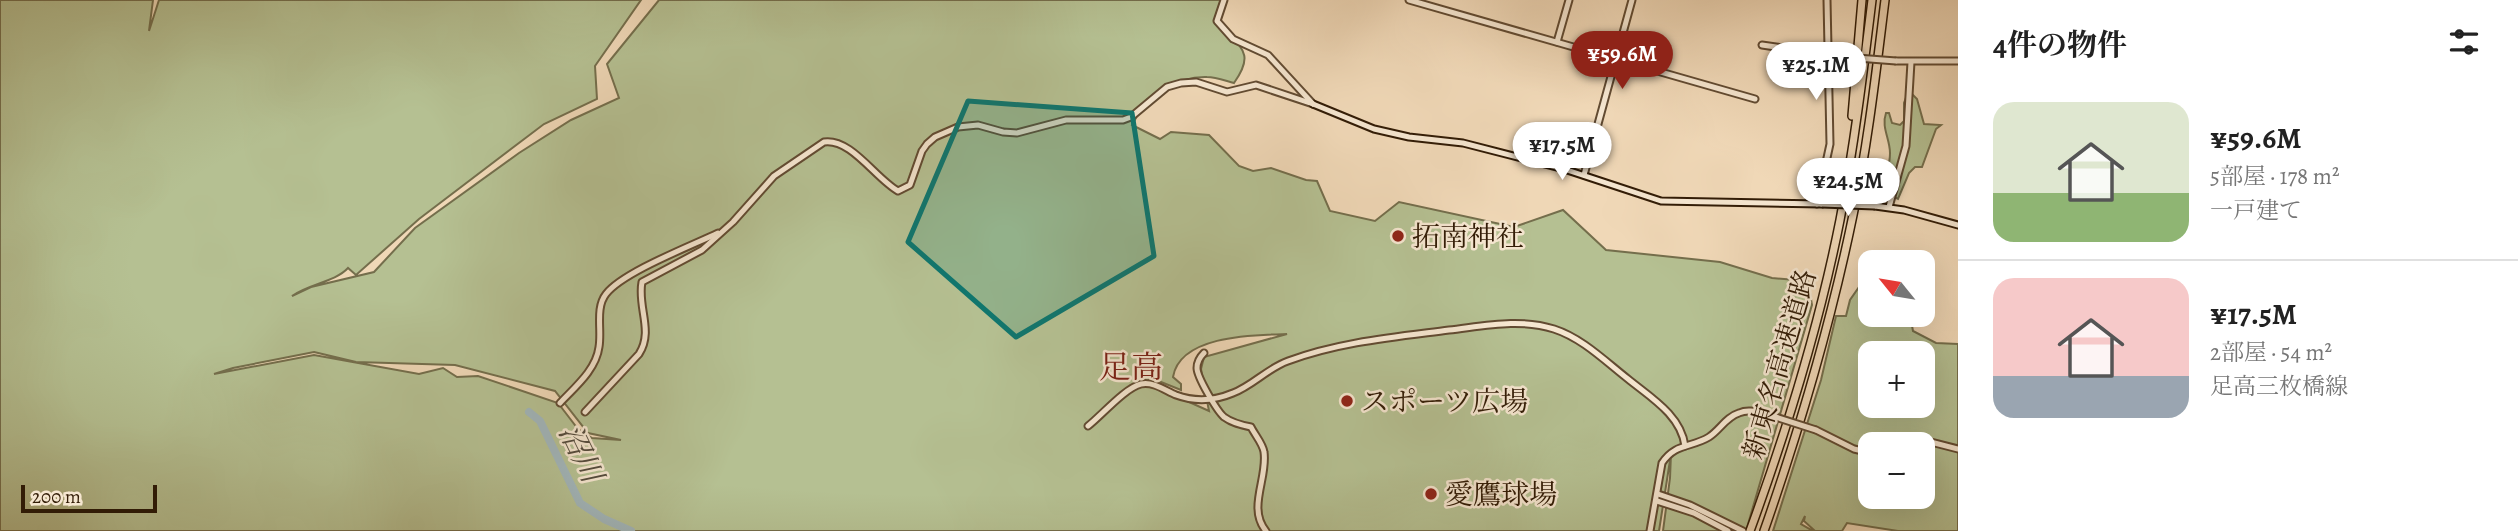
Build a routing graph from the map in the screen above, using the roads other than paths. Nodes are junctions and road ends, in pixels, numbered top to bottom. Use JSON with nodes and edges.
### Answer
{"nodes":[{"id":1,"x":1224,"y":0,"type":"edge"},
{"id":2,"x":1409,"y":0,"type":"edge"},
{"id":3,"x":1569,"y":0,"type":"edge"},
{"id":4,"x":1632,"y":0,"type":"edge"},
{"id":5,"x":1827,"y":0,"type":"edge"},
{"id":6,"x":1862,"y":0,"type":"edge"},
{"id":7,"x":1872,"y":0,"type":"edge"},
{"id":8,"x":1886,"y":0,"type":"edge"},
{"id":9,"x":1558,"y":42,"type":"junction"},
{"id":10,"x":1762,"y":45,"type":"dead end"},
{"id":11,"x":1827,"y":55,"type":"junction"},
{"id":12,"x":1618,"y":59,"type":"junction"},
{"id":13,"x":1958,"y":61,"type":"edge"},
{"id":14,"x":1911,"y":62,"type":"junction"},
{"id":15,"x":1755,"y":99,"type":"dead end"},
{"id":16,"x":1313,"y":104,"type":"junction"},
{"id":17,"x":1584,"y":175,"type":"junction"},
{"id":18,"x":1819,"y":204,"type":"junction"},
{"id":19,"x":1889,"y":207,"type":"junction"},
{"id":20,"x":1840,"y":221,"type":"junction"},
{"id":21,"x":1958,"y":225,"type":"edge"},
{"id":22,"x":724,"y":230,"type":"junction"},
{"id":23,"x":1205,"y":353,"type":"dead end"},
{"id":24,"x":1212,"y":399,"type":"junction"},
{"id":25,"x":560,"y":403,"type":"dead end"},
{"id":26,"x":585,"y":412,"type":"dead end"},
{"id":27,"x":1087,"y":426,"type":"dead end"},
{"id":28,"x":1935,"y":443,"type":"edge"},
{"id":29,"x":1685,"y":446,"type":"junction"},
{"id":30,"x":1958,"y":449,"type":"edge"},
{"id":31,"x":1858,"y":450,"type":"edge"},
{"id":32,"x":1657,"y":497,"type":"junction"},
{"id":33,"x":1727,"y":528,"type":"edge"},
{"id":34,"x":1266,"y":531,"type":"edge"},
{"id":35,"x":1650,"y":531,"type":"edge"},
{"id":36,"x":1743,"y":531,"type":"edge"},
{"id":37,"x":1750,"y":531,"type":"edge"},
{"id":38,"x":1764,"y":531,"type":"edge"}],
"edges":[{"from":1,"to":16,"type":"street"},
{"from":2,"to":9,"type":"street"},
{"from":3,"to":9,"type":"street"},
{"from":4,"to":12,"type":"street"},
{"from":5,"to":11,"type":"street"},
{"from":6,"to":20,"type":"highway"},
{"from":7,"to":20,"type":"highway","name":"新東名高速道路"},
{"from":8,"to":38,"type":"highway","name":"新東名高速道路"},
{"from":9,"to":12,"type":"street"},
{"from":10,"to":11,"type":"street"},
{"from":11,"to":14,"type":"street","bridge":true},
{"from":11,"to":18,"type":"street"},
{"from":12,"to":15,"type":"street"},
{"from":12,"to":17,"type":"street"},
{"from":13,"to":14,"type":"street"},
{"from":14,"to":19,"type":"street"},
{"from":16,"to":17,"type":"street"},
{"from":16,"to":22,"type":"street"},
{"from":17,"to":18,"type":"street"},
{"from":18,"to":19,"type":"street","bridge":true},
{"from":19,"to":21,"type":"street"},
{"from":20,"to":37,"type":"highway","name":"新東名高速道路"},
{"from":22,"to":25,"type":"street"},
{"from":22,"to":26,"type":"street"},
{"from":23,"to":24,"type":"street"},
{"from":24,"to":27,"type":"street"},
{"from":24,"to":29,"type":"street"},
{"from":24,"to":34,"type":"street"},
{"from":28,"to":30,"type":"street"},
{"from":29,"to":31,"type":"street","bridge":true},
{"from":29,"to":32,"type":"street"},
{"from":32,"to":33,"type":"street"},
{"from":32,"to":35,"type":"street"},
{"from":33,"to":36,"type":"street"}]}
